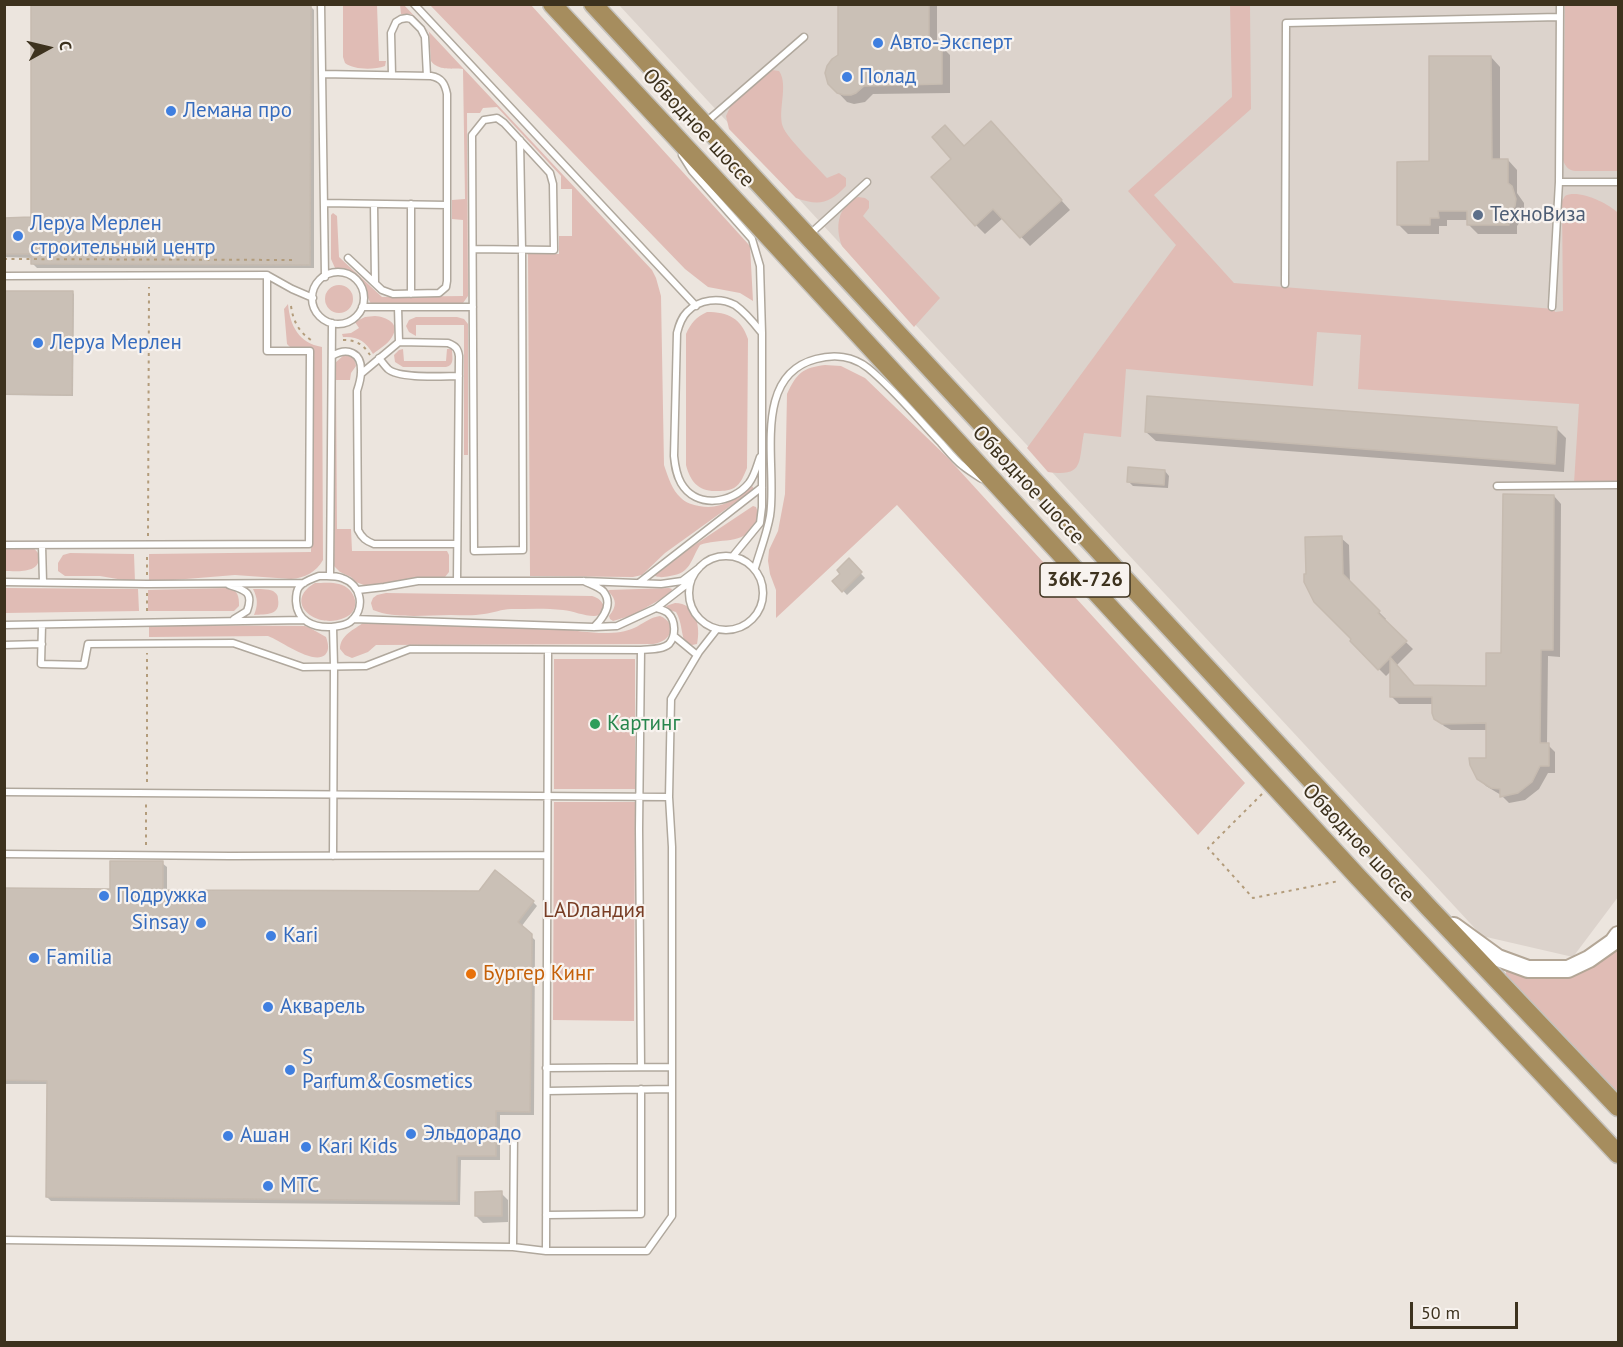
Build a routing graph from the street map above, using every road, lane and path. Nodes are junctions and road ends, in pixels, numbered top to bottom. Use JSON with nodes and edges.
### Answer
{"nodes":[{"id":1,"x":321,"y":4,"type":"edge"},
{"id":2,"x":414,"y":4,"type":"edge"},
{"id":3,"x":552,"y":4,"type":"edge"},
{"id":4,"x":593,"y":4,"type":"edge"},
{"id":5,"x":1560,"y":4,"type":"edge"},
{"id":6,"x":1559,"y":17,"type":"junction"},
{"id":7,"x":804,"y":37,"type":"dead end"},
{"id":8,"x":322,"y":74,"type":"junction"},
{"id":9,"x":392,"y":75,"type":"junction"},
{"id":10,"x":427,"y":76,"type":"junction"},
{"id":11,"x":655,"y":115,"type":"junction"},
{"id":12,"x":703,"y":124,"type":"junction"},
{"id":13,"x":520,"y":140,"type":"junction"},
{"id":14,"x":867,"y":182,"type":"dead end"},
{"id":15,"x":1559,"y":182,"type":"junction"},
{"id":16,"x":1618,"y":183,"type":"edge"},
{"id":17,"x":324,"y":203,"type":"junction"},
{"id":18,"x":374,"y":204,"type":"junction"},
{"id":19,"x":411,"y":204,"type":"junction"},
{"id":20,"x":447,"y":205,"type":"junction"},
{"id":21,"x":807,"y":237,"type":"junction"},
{"id":22,"x":472,"y":249,"type":"junction"},
{"id":23,"x":522,"y":250,"type":"junction"},
{"id":24,"x":348,"y":258,"type":"dead end"},
{"id":25,"x":4,"y":259,"type":"edge"},
{"id":26,"x":149,"y":260,"type":"junction"},
{"id":27,"x":296,"y":260,"type":"dead end"},
{"id":28,"x":267,"y":274,"type":"junction"},
{"id":29,"x":149,"y":275,"type":"junction"},
{"id":30,"x":4,"y":276,"type":"edge"},
{"id":31,"x":324,"y":277,"type":"junction"},
{"id":32,"x":375,"y":284,"type":"junction"},
{"id":33,"x":1285,"y":284,"type":"dead end"},
{"id":34,"x":411,"y":294,"type":"junction"},
{"id":35,"x":312,"y":298,"type":"junction"},
{"id":36,"x":291,"y":306,"type":"dead end"},
{"id":37,"x":696,"y":306,"type":"junction"},
{"id":38,"x":362,"y":307,"type":"junction"},
{"id":39,"x":398,"y":307,"type":"junction"},
{"id":40,"x":473,"y":307,"type":"junction"},
{"id":41,"x":1552,"y":307,"type":"dead end"},
{"id":42,"x":332,"y":323,"type":"junction"},
{"id":43,"x":762,"y":333,"type":"junction"},
{"id":44,"x":316,"y":342,"type":"dead end"},
{"id":45,"x":399,"y":342,"type":"junction"},
{"id":46,"x":332,"y":356,"type":"junction"},
{"id":47,"x":379,"y":358,"type":"junction"},
{"id":48,"x":361,"y":373,"type":"junction"},
{"id":49,"x":459,"y":376,"type":"junction"},
{"id":50,"x":762,"y":450,"type":"junction"},
{"id":51,"x":1618,"y":485,"type":"edge"},
{"id":52,"x":1497,"y":486,"type":"dead end"},
{"id":53,"x":762,"y":487,"type":"junction"},
{"id":54,"x":1010,"y":499,"type":"junction"},
{"id":55,"x":148,"y":544,"type":"junction"},
{"id":56,"x":457,"y":544,"type":"junction"},
{"id":57,"x":4,"y":545,"type":"edge"},
{"id":58,"x":42,"y":545,"type":"junction"},
{"id":59,"x":733,"y":556,"type":"junction"},
{"id":60,"x":699,"y":568,"type":"junction"},
{"id":61,"x":755,"y":568,"type":"junction"},
{"id":62,"x":330,"y":576,"type":"junction"},
{"id":63,"x":457,"y":581,"type":"junction"},
{"id":64,"x":584,"y":581,"type":"junction"},
{"id":65,"x":692,"y":581,"type":"junction"},
{"id":66,"x":4,"y":582,"type":"edge"},
{"id":67,"x":43,"y":582,"type":"junction"},
{"id":68,"x":640,"y":582,"type":"junction"},
{"id":69,"x":224,"y":583,"type":"junction"},
{"id":70,"x":147,"y":584,"type":"junction"},
{"id":71,"x":304,"y":584,"type":"junction"},
{"id":72,"x":358,"y":590,"type":"junction"},
{"id":73,"x":656,"y":608,"type":"junction"},
{"id":74,"x":353,"y":619,"type":"junction"},
{"id":75,"x":304,"y":620,"type":"junction"},
{"id":76,"x":230,"y":621,"type":"junction"},
{"id":77,"x":147,"y":624,"type":"junction"},
{"id":78,"x":4,"y":625,"type":"edge"},
{"id":79,"x":42,"y":625,"type":"junction"},
{"id":80,"x":333,"y":627,"type":"junction"},
{"id":81,"x":594,"y":627,"type":"junction"},
{"id":82,"x":717,"y":630,"type":"junction"},
{"id":83,"x":674,"y":636,"type":"junction"},
{"id":84,"x":147,"y":643,"type":"junction"},
{"id":85,"x":42,"y":644,"type":"junction"},
{"id":86,"x":4,"y":645,"type":"edge"},
{"id":87,"x":548,"y":650,"type":"junction"},
{"id":88,"x":641,"y":650,"type":"junction"},
{"id":89,"x":697,"y":655,"type":"junction"},
{"id":90,"x":334,"y":666,"type":"junction"},
{"id":91,"x":1273,"y":784,"type":"junction"},
{"id":92,"x":4,"y":792,"type":"edge"},
{"id":93,"x":147,"y":793,"type":"junction"},
{"id":94,"x":333,"y":795,"type":"junction"},
{"id":95,"x":547,"y":795,"type":"junction"},
{"id":96,"x":640,"y":796,"type":"junction"},
{"id":97,"x":669,"y":797,"type":"junction"},
{"id":98,"x":4,"y":854,"type":"edge"},
{"id":99,"x":547,"y":855,"type":"junction"},
{"id":100,"x":145,"y":856,"type":"junction"},
{"id":101,"x":333,"y":856,"type":"junction"},
{"id":102,"x":1358,"y":877,"type":"junction"},
{"id":103,"x":1430,"y":909,"type":"junction"},
{"id":104,"x":1618,"y":935,"type":"edge"},
{"id":105,"x":672,"y":1066,"type":"junction"},
{"id":106,"x":641,"y":1067,"type":"junction"},
{"id":107,"x":546,"y":1068,"type":"junction"},
{"id":108,"x":641,"y":1089,"type":"junction"},
{"id":109,"x":672,"y":1089,"type":"junction"},
{"id":110,"x":547,"y":1091,"type":"junction"},
{"id":111,"x":1618,"y":1107,"type":"edge"},
{"id":112,"x":514,"y":1133,"type":"dead end"},
{"id":113,"x":1618,"y":1154,"type":"edge"},
{"id":114,"x":546,"y":1215,"type":"junction"},
{"id":115,"x":4,"y":1240,"type":"edge"},
{"id":116,"x":513,"y":1247,"type":"junction"},
{"id":117,"x":546,"y":1251,"type":"junction"}],
"edges":[{"from":1,"to":8,"type":"lane"},
{"from":2,"to":37,"type":"lane"},
{"from":3,"to":11,"type":"main road","name":"Обводное шоссе","number":"36К-726"},
{"from":4,"to":12,"type":"main road","name":"Обводное шоссе","number":"36К-726"},
{"from":5,"to":6,"type":"lane"},
{"from":6,"to":15,"type":"lane"},
{"from":6,"to":33,"type":"lane"},
{"from":7,"to":12,"type":"lane"},
{"from":8,"to":9,"type":"lane"},
{"from":8,"to":17,"type":"lane"},
{"from":9,"to":10,"type":"lane"},
{"from":9,"to":10,"type":"lane"},
{"from":10,"to":20,"type":"lane"},
{"from":11,"to":43,"type":"lane"},
{"from":11,"to":54,"type":"main road","name":"Обводное шоссе","number":"36К-726"},
{"from":12,"to":21,"type":"main road","name":"Обводное шоссе","number":"36К-726"},
{"from":13,"to":22,"type":"lane"},
{"from":13,"to":23,"type":"lane"},
{"from":13,"to":23,"type":"lane"},
{"from":14,"to":21,"type":"lane"},
{"from":15,"to":16,"type":"lane"},
{"from":15,"to":41,"type":"lane"},
{"from":17,"to":18,"type":"lane"},
{"from":17,"to":31,"type":"lane"},
{"from":18,"to":19,"type":"lane"},
{"from":18,"to":32,"type":"lane"},
{"from":19,"to":20,"type":"lane"},
{"from":19,"to":34,"type":"lane"},
{"from":20,"to":34,"type":"lane"},
{"from":21,"to":103,"type":"main road","name":"Обводное шоссе","number":"36К-726"},
{"from":22,"to":23,"type":"lane"},
{"from":22,"to":40,"type":"lane"},
{"from":23,"to":40,"type":"lane"},
{"from":24,"to":32,"type":"lane"},
{"from":25,"to":26,"type":"path"},
{"from":26,"to":27,"type":"path"},
{"from":26,"to":29,"type":"path"},
{"from":28,"to":29,"type":"lane"},
{"from":28,"to":35,"type":"lane"},
{"from":28,"to":55,"type":"lane"},
{"from":29,"to":30,"type":"lane"},
{"from":29,"to":55,"type":"path"},
{"from":31,"to":35,"type":"lane"},
{"from":31,"to":38,"type":"lane"},
{"from":32,"to":34,"type":"lane"},
{"from":35,"to":42,"type":"lane"},
{"from":36,"to":44,"type":"path"},
{"from":37,"to":43,"type":"lane"},
{"from":37,"to":50,"type":"lane"},
{"from":38,"to":39,"type":"lane"},
{"from":38,"to":42,"type":"lane"},
{"from":39,"to":40,"type":"lane"},
{"from":39,"to":45,"type":"lane"},
{"from":42,"to":46,"type":"lane"},
{"from":43,"to":50,"type":"lane"},
{"from":45,"to":47,"type":"lane"},
{"from":45,"to":49,"type":"lane"},
{"from":46,"to":48,"type":"lane"},
{"from":46,"to":62,"type":"lane"},
{"from":47,"to":48,"type":"lane"},
{"from":47,"to":49,"type":"lane"},
{"from":48,"to":56,"type":"lane"},
{"from":49,"to":56,"type":"lane"},
{"from":50,"to":53,"type":"lane"},
{"from":51,"to":52,"type":"lane"},
{"from":53,"to":59,"type":"lane"},
{"from":53,"to":68,"type":"lane"},
{"from":54,"to":61,"type":"lane"},
{"from":54,"to":91,"type":"main road","name":"Обводное шоссе","number":"36К-726"},
{"from":55,"to":58,"type":"lane"},
{"from":55,"to":70,"type":"path"},
{"from":56,"to":63,"type":"lane"},
{"from":57,"to":58,"type":"lane"},
{"from":58,"to":67,"type":"lane"},
{"from":59,"to":60,"type":"lane"},
{"from":59,"to":61,"type":"lane"},
{"from":60,"to":65,"type":"lane"},
{"from":60,"to":68,"type":"lane"},
{"from":61,"to":82,"type":"lane"},
{"from":62,"to":71,"type":"lane"},
{"from":62,"to":72,"type":"lane"},
{"from":63,"to":64,"type":"lane"},
{"from":63,"to":72,"type":"lane"},
{"from":64,"to":68,"type":"lane"},
{"from":64,"to":81,"type":"lane"},
{"from":65,"to":73,"type":"lane"},
{"from":65,"to":82,"type":"lane"},
{"from":66,"to":67,"type":"lane"},
{"from":67,"to":70,"type":"lane"},
{"from":69,"to":70,"type":"lane"},
{"from":69,"to":71,"type":"lane"},
{"from":69,"to":76,"type":"lane"},
{"from":70,"to":77,"type":"path"},
{"from":71,"to":75,"type":"lane"},
{"from":72,"to":74,"type":"lane"},
{"from":73,"to":81,"type":"lane"},
{"from":73,"to":83,"type":"lane"},
{"from":74,"to":80,"type":"lane"},
{"from":74,"to":81,"type":"lane"},
{"from":75,"to":76,"type":"lane"},
{"from":75,"to":80,"type":"lane"},
{"from":76,"to":77,"type":"lane"},
{"from":77,"to":79,"type":"lane"},
{"from":78,"to":79,"type":"lane"},
{"from":79,"to":85,"type":"lane"},
{"from":80,"to":90,"type":"lane"},
{"from":82,"to":89,"type":"lane"},
{"from":83,"to":88,"type":"lane"},
{"from":83,"to":89,"type":"lane"},
{"from":84,"to":85,"type":"lane"},
{"from":84,"to":90,"type":"lane"},
{"from":84,"to":93,"type":"path"},
{"from":85,"to":86,"type":"lane"},
{"from":87,"to":88,"type":"lane"},
{"from":87,"to":90,"type":"lane"},
{"from":87,"to":95,"type":"lane"},
{"from":88,"to":96,"type":"lane"},
{"from":89,"to":97,"type":"lane"},
{"from":90,"to":94,"type":"lane"},
{"from":91,"to":102,"type":"main road","name":"Обводное шоссе","number":"36К-726"},
{"from":91,"to":102,"type":"path"},
{"from":92,"to":93,"type":"lane"},
{"from":93,"to":94,"type":"lane"},
{"from":93,"to":100,"type":"path"},
{"from":94,"to":95,"type":"lane"},
{"from":94,"to":101,"type":"lane"},
{"from":95,"to":96,"type":"lane"},
{"from":95,"to":99,"type":"lane"},
{"from":96,"to":97,"type":"lane"},
{"from":96,"to":106,"type":"lane"},
{"from":97,"to":105,"type":"lane"},
{"from":98,"to":100,"type":"lane"},
{"from":99,"to":101,"type":"lane"},
{"from":99,"to":107,"type":"lane"},
{"from":100,"to":101,"type":"lane"},
{"from":102,"to":113,"type":"main road","name":"Обводное шоссе","number":"36К-726"},
{"from":103,"to":104,"type":"main road"},
{"from":103,"to":111,"type":"main road","name":"Обводное шоссе","number":"36К-726"},
{"from":105,"to":106,"type":"lane"},
{"from":105,"to":109,"type":"lane"},
{"from":106,"to":107,"type":"lane"},
{"from":107,"to":110,"type":"lane"},
{"from":108,"to":109,"type":"lane"},
{"from":108,"to":110,"type":"lane"},
{"from":108,"to":114,"type":"lane"},
{"from":109,"to":117,"type":"lane"},
{"from":110,"to":114,"type":"lane"},
{"from":112,"to":116,"type":"lane"},
{"from":114,"to":117,"type":"lane"},
{"from":115,"to":116,"type":"lane"},
{"from":116,"to":117,"type":"lane"}]}
